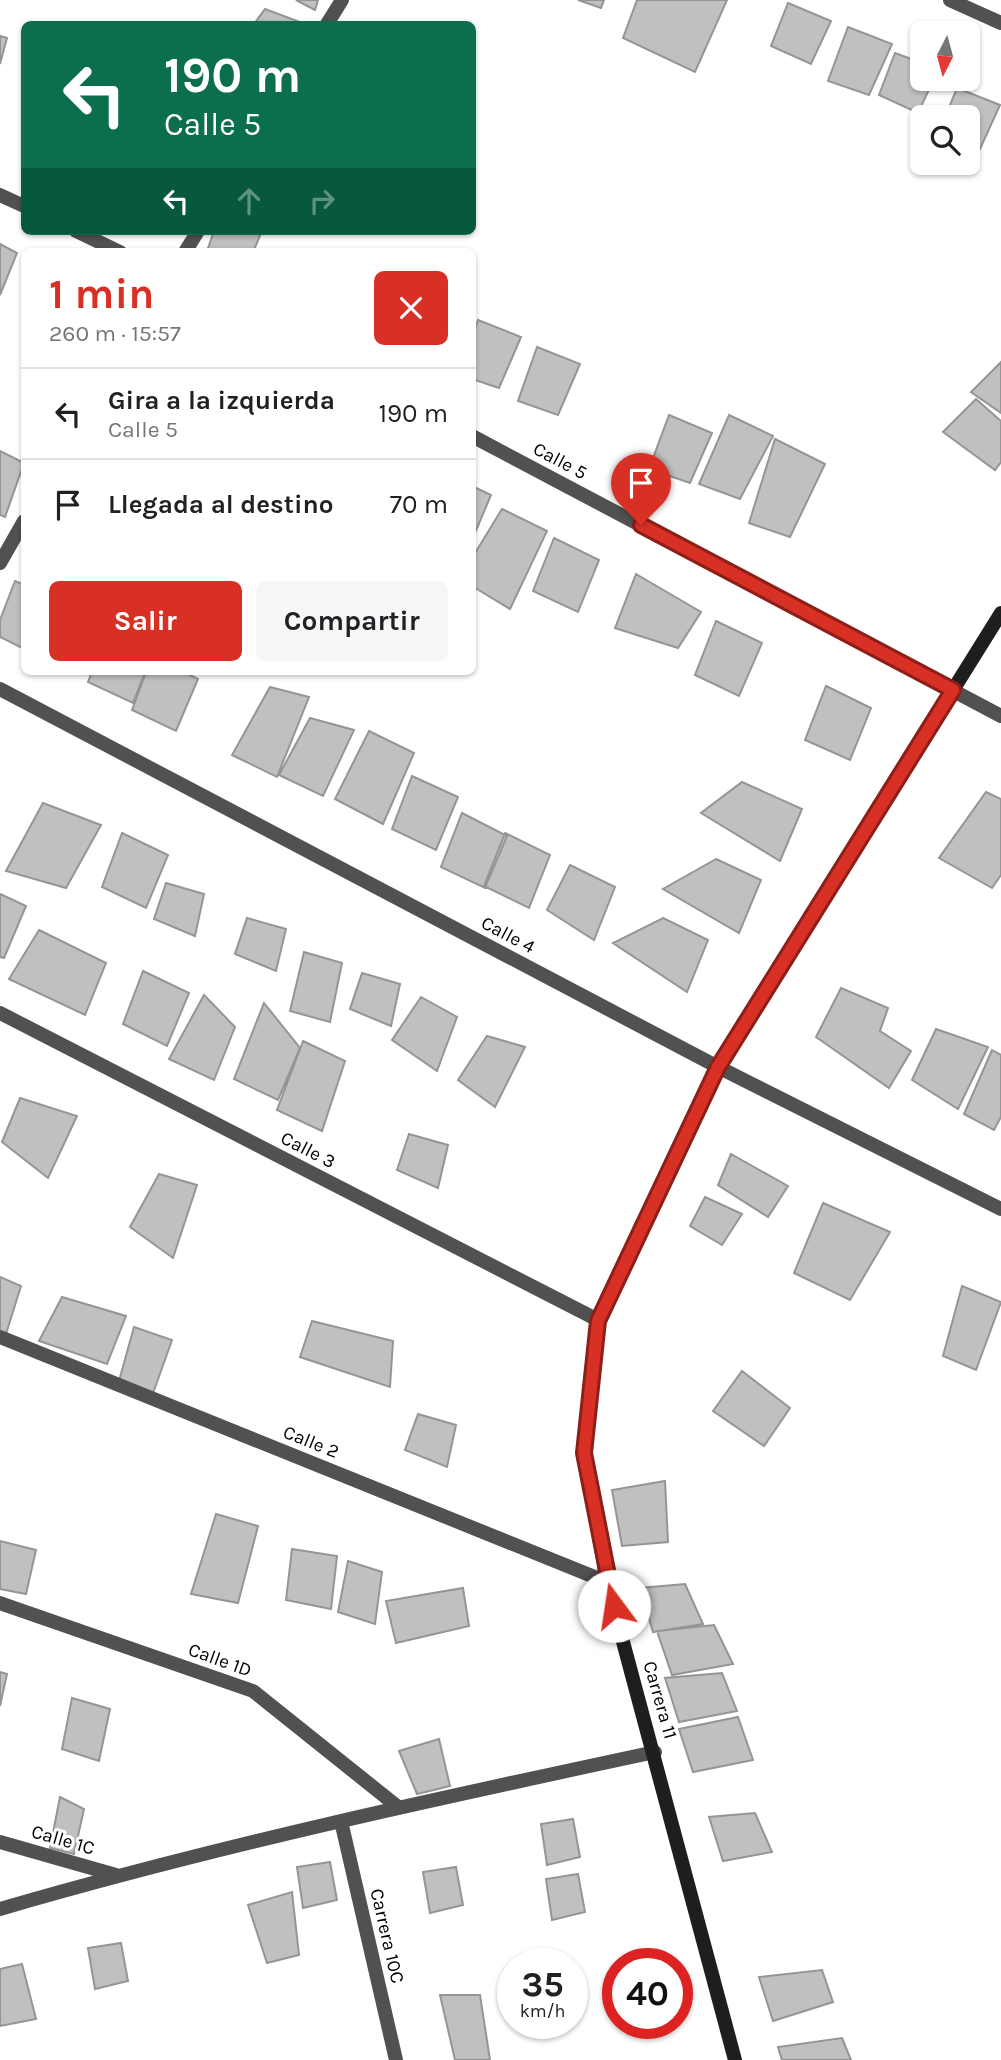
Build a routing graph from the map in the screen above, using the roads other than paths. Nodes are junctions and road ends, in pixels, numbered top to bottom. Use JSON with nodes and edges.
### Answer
{"nodes":[{"id":1,"x":342,"y":0,"type":"edge"},
{"id":2,"x":950,"y":0,"type":"edge"},
{"id":3,"x":329,"y":21,"type":"edge"},
{"id":4,"x":1001,"y":23,"type":"edge"},
{"id":5,"x":0,"y":195,"type":"edge"},
{"id":6,"x":21,"y":205,"type":"edge"},
{"id":7,"x":84,"y":235,"type":"edge"},
{"id":8,"x":112,"y":248,"type":"edge"},
{"id":9,"x":476,"y":438,"type":"edge"},
{"id":10,"x":21,"y":526,"type":"edge"},
{"id":11,"x":0,"y":563,"type":"edge"},
{"id":12,"x":1001,"y":613,"type":"edge"},
{"id":13,"x":0,"y":689,"type":"edge"},
{"id":14,"x":953,"y":690,"type":"junction"},
{"id":15,"x":1001,"y":716,"type":"edge"},
{"id":16,"x":0,"y":1013,"type":"edge"},
{"id":17,"x":718,"y":1067,"type":"junction"},
{"id":18,"x":1001,"y":1209,"type":"edge"},
{"id":19,"x":598,"y":1321,"type":"junction"},
{"id":20,"x":0,"y":1337,"type":"edge"},
{"id":21,"x":607,"y":1582,"type":"junction"},
{"id":22,"x":0,"y":1603,"type":"edge"},
{"id":23,"x":655,"y":1752,"type":"junction"},
{"id":24,"x":398,"y":1807,"type":"junction"},
{"id":25,"x":341,"y":1821,"type":"junction"},
{"id":26,"x":0,"y":1842,"type":"edge"},
{"id":27,"x":116,"y":1875,"type":"junction"},
{"id":28,"x":0,"y":1909,"type":"edge"},
{"id":29,"x":396,"y":2060,"type":"edge"},
{"id":30,"x":735,"y":2060,"type":"edge"}],
"edges":[{"from":1,"to":3,"type":"street"},
{"from":2,"to":4,"type":"street"},
{"from":5,"to":6,"type":"street"},
{"from":7,"to":8,"type":"street"},
{"from":9,"to":14,"type":"street","name":"Calle 5"},
{"from":10,"to":11,"type":"street"},
{"from":12,"to":14,"type":"street","name":"Carrera 11"},
{"from":13,"to":17,"type":"street","name":"Calle 4"},
{"from":14,"to":15,"type":"street","name":"Calle 5"},
{"from":14,"to":17,"type":"street","name":"Carrera 11"},
{"from":16,"to":19,"type":"street","name":"Calle 3"},
{"from":17,"to":18,"type":"street","name":"Calle 4"},
{"from":17,"to":19,"type":"street","name":"Carrera 11"},
{"from":19,"to":21,"type":"street","name":"Carrera 11"},
{"from":20,"to":21,"type":"street","name":"Calle 2"},
{"from":21,"to":23,"type":"street","name":"Carrera 11"},
{"from":22,"to":24,"type":"street","name":"Calle 1D"},
{"from":23,"to":24,"type":"street"},
{"from":23,"to":30,"type":"street","name":"Carrera 11"},
{"from":24,"to":25,"type":"street"},
{"from":25,"to":27,"type":"street"},
{"from":25,"to":29,"type":"street","name":"Carrera 10C"},
{"from":26,"to":27,"type":"street","name":"Calle 1C"},
{"from":27,"to":28,"type":"street"}]}
